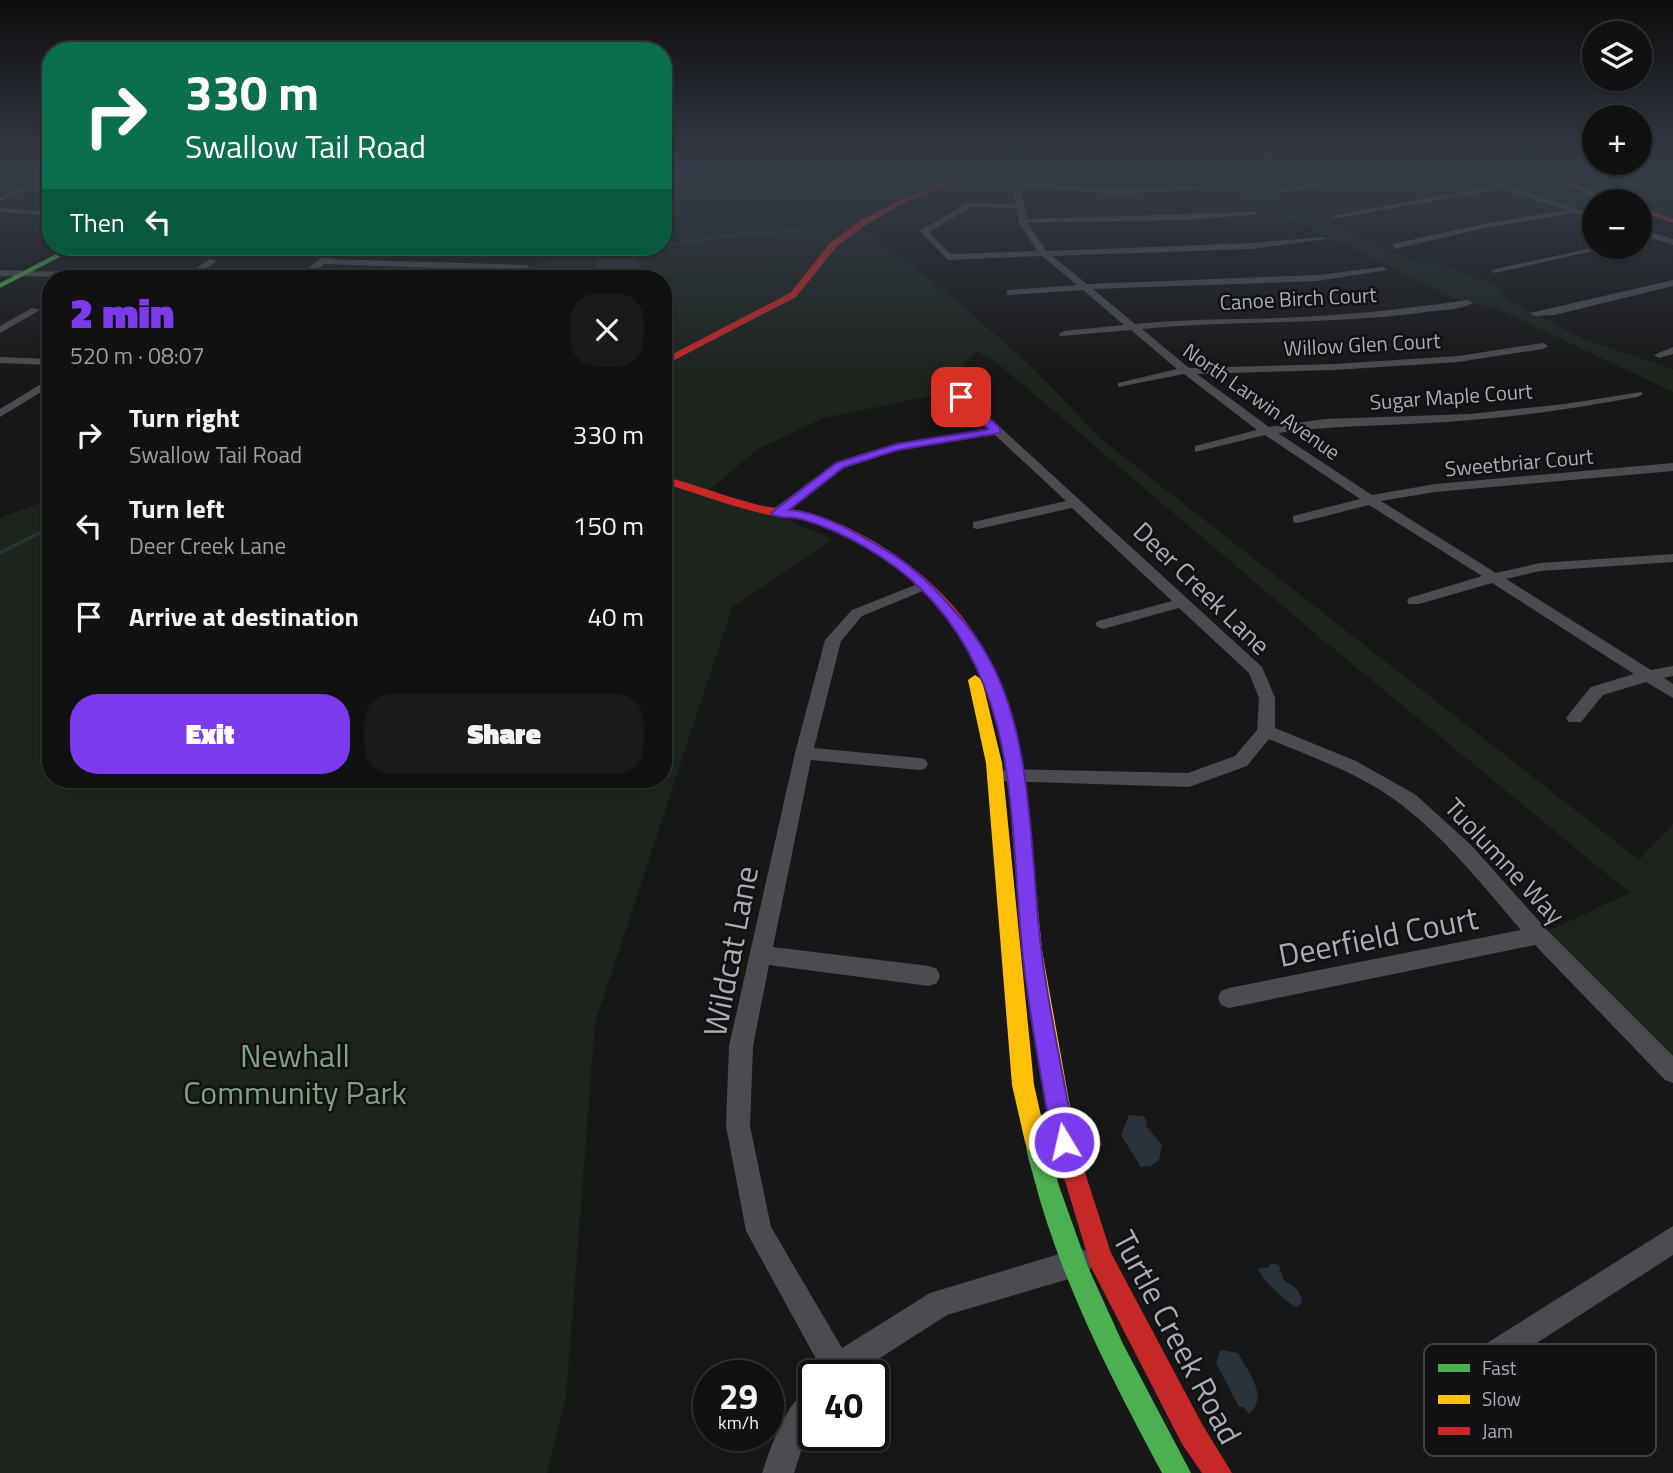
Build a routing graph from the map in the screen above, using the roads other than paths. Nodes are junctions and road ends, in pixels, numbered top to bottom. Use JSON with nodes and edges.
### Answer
{"nodes":[{"id":1,"x":838,"y":241,"type":"edge"},
{"id":2,"x":933,"y":241,"type":"edge"},
{"id":3,"x":1033,"y":241,"type":"edge"},
{"id":4,"x":1305,"y":241,"type":"edge"},
{"id":5,"x":1418,"y":241,"type":"edge"},
{"id":6,"x":1395,"y":246,"type":"dead end"},
{"id":7,"x":42,"y":252,"type":"edge"},
{"id":8,"x":1582,"y":252,"type":"edge"},
{"id":9,"x":1043,"y":253,"type":"junction"},
{"id":10,"x":58,"y":256,"type":"edge"},
{"id":11,"x":328,"y":256,"type":"edge"},
{"id":12,"x":213,"y":261,"type":"dead end"},
{"id":13,"x":322,"y":261,"type":"junction"},
{"id":14,"x":426,"y":265,"type":"junction"},
{"id":15,"x":526,"y":268,"type":"dead end"},
{"id":16,"x":199,"y":270,"type":"edge"},
{"id":17,"x":310,"y":270,"type":"edge"},
{"id":18,"x":421,"y":270,"type":"edge"},
{"id":19,"x":1383,"y":270,"type":"dead end"},
{"id":20,"x":1495,"y":270,"type":"dead end"},
{"id":21,"x":0,"y":273,"type":"edge"},
{"id":22,"x":23,"y":274,"type":"junction"},
{"id":23,"x":42,"y":275,"type":"edge"},
{"id":24,"x":1673,"y":283,"type":"edge"},
{"id":25,"x":0,"y":286,"type":"edge"},
{"id":26,"x":1086,"y":287,"type":"junction"},
{"id":27,"x":1010,"y":293,"type":"dead end"},
{"id":28,"x":1468,"y":303,"type":"dead end"},
{"id":29,"x":35,"y":310,"type":"dead end"},
{"id":30,"x":1535,"y":313,"type":"dead end"},
{"id":31,"x":1130,"y":325,"type":"junction"},
{"id":32,"x":0,"y":330,"type":"edge"},
{"id":33,"x":1064,"y":334,"type":"dead end"},
{"id":34,"x":1543,"y":346,"type":"dead end"},
{"id":35,"x":1673,"y":350,"type":"edge"},
{"id":36,"x":1659,"y":355,"type":"dead end"},
{"id":37,"x":672,"y":358,"type":"edge"},
{"id":38,"x":0,"y":360,"type":"edge"},
{"id":39,"x":42,"y":362,"type":"edge"},
{"id":40,"x":1183,"y":371,"type":"junction"},
{"id":41,"x":1122,"y":385,"type":"dead end"},
{"id":42,"x":42,"y":387,"type":"edge"},
{"id":43,"x":946,"y":394,"type":"dead end"},
{"id":44,"x":1637,"y":394,"type":"dead end"},
{"id":45,"x":0,"y":414,"type":"edge"},
{"id":46,"x":997,"y":431,"type":"junction"},
{"id":47,"x":1266,"y":431,"type":"junction"},
{"id":48,"x":1199,"y":449,"type":"dead end"},
{"id":49,"x":1673,"y":467,"type":"edge"},
{"id":50,"x":672,"y":482,"type":"edge"},
{"id":51,"x":1369,"y":499,"type":"junction"},
{"id":52,"x":1076,"y":503,"type":"junction"},
{"id":53,"x":777,"y":513,"type":"junction"},
{"id":54,"x":1298,"y":519,"type":"dead end"},
{"id":55,"x":978,"y":525,"type":"dead end"},
{"id":56,"x":1673,"y":558,"type":"edge"},
{"id":57,"x":1492,"y":578,"type":"junction"},
{"id":58,"x":918,"y":588,"type":"junction"},
{"id":59,"x":1414,"y":601,"type":"dead end"},
{"id":60,"x":1182,"y":603,"type":"junction"},
{"id":61,"x":1103,"y":624,"type":"dead end"},
{"id":62,"x":1673,"y":671,"type":"edge"},
{"id":63,"x":1647,"y":676,"type":"junction"},
{"id":64,"x":1673,"y":692,"type":"edge"},
{"id":65,"x":1575,"y":718,"type":"dead end"},
{"id":66,"x":1266,"y":731,"type":"junction"},
{"id":67,"x":804,"y":753,"type":"junction"},
{"id":68,"x":919,"y":764,"type":"dead end"},
{"id":69,"x":1016,"y":775,"type":"junction"},
{"id":70,"x":994,"y":776,"type":"junction"},
{"id":71,"x":1539,"y":935,"type":"junction"},
{"id":72,"x":760,"y":955,"type":"junction"},
{"id":73,"x":929,"y":976,"type":"dead end"},
{"id":74,"x":1229,"y":998,"type":"dead end"},
{"id":75,"x":1673,"y":1072,"type":"edge"},
{"id":76,"x":1673,"y":1239,"type":"edge"},
{"id":77,"x":1086,"y":1261,"type":"junction"},
{"id":78,"x":1510,"y":1344,"type":"edge"},
{"id":79,"x":829,"y":1360,"type":"edge"},
{"id":80,"x":853,"y":1360,"type":"edge"},
{"id":81,"x":798,"y":1425,"type":"edge"},
{"id":82,"x":778,"y":1473,"type":"edge"},
{"id":83,"x":1177,"y":1473,"type":"edge"},
{"id":84,"x":1219,"y":1473,"type":"edge"}],
"edges":[{"from":1,"to":37,"type":"main road"},
{"from":2,"to":9,"type":"street"},
{"from":3,"to":9,"type":"street","name":"North Larwin Avenue"},
{"from":4,"to":9,"type":"street"},
{"from":5,"to":6,"type":"street"},
{"from":7,"to":21,"type":"main road"},
{"from":8,"to":20,"type":"street"},
{"from":9,"to":26,"type":"street","name":"North Larwin Avenue"},
{"from":10,"to":22,"type":"main road"},
{"from":11,"to":13,"type":"street"},
{"from":12,"to":16,"type":"street"},
{"from":13,"to":14,"type":"street"},
{"from":13,"to":17,"type":"street"},
{"from":14,"to":15,"type":"street"},
{"from":14,"to":18,"type":"street"},
{"from":19,"to":26,"type":"street"},
{"from":21,"to":22,"type":"street"},
{"from":22,"to":23,"type":"street"},
{"from":22,"to":25,"type":"main road"},
{"from":24,"to":30,"type":"street"},
{"from":26,"to":27,"type":"street"},
{"from":26,"to":31,"type":"street","name":"North Larwin Avenue"},
{"from":28,"to":31,"type":"street","name":"Canoe Birch Court"},
{"from":29,"to":32,"type":"street"},
{"from":31,"to":33,"type":"street","name":"Canoe Birch Court"},
{"from":31,"to":40,"type":"street","name":"North Larwin Avenue"},
{"from":34,"to":40,"type":"street","name":"Willow Glen Court"},
{"from":35,"to":36,"type":"street"},
{"from":38,"to":39,"type":"street"},
{"from":40,"to":41,"type":"street","name":"Willow Glen Court"},
{"from":40,"to":47,"type":"street","name":"North Larwin Avenue"},
{"from":42,"to":45,"type":"street"},
{"from":43,"to":46,"type":"street","name":"Deer Creek Lane"},
{"from":44,"to":47,"type":"street","name":"Sugar Maple Court"},
{"from":46,"to":52,"type":"street","name":"Deer Creek Lane"},
{"from":46,"to":53,"type":"street"},
{"from":47,"to":48,"type":"street","name":"Sugar Maple Court"},
{"from":47,"to":51,"type":"street","name":"North Larwin Avenue"},
{"from":49,"to":51,"type":"street","name":"Sweetbriar Court"},
{"from":50,"to":53,"type":"main road","name":"Turtle Creek Road"},
{"from":51,"to":54,"type":"street","name":"Sweetbriar Court"},
{"from":51,"to":57,"type":"street","name":"North Larwin Avenue"},
{"from":52,"to":55,"type":"street"},
{"from":52,"to":60,"type":"street","name":"Deer Creek Lane"},
{"from":53,"to":58,"type":"main road","name":"Turtle Creek Road"},
{"from":56,"to":57,"type":"street"},
{"from":57,"to":59,"type":"street"},
{"from":57,"to":63,"type":"street","name":"North Larwin Avenue"},
{"from":58,"to":67,"type":"street","name":"Wildcat Lane"},
{"from":58,"to":69,"type":"main road","name":"Turtle Creek Road"},
{"from":58,"to":70,"type":"main road","name":"Turtle Creek Road"},
{"from":60,"to":61,"type":"street"},
{"from":60,"to":66,"type":"street","name":"Deer Creek Lane"},
{"from":62,"to":63,"type":"street"},
{"from":63,"to":64,"type":"street","name":"North Larwin Avenue"},
{"from":63,"to":65,"type":"street"},
{"from":66,"to":69,"type":"street"},
{"from":66,"to":71,"type":"street","name":"Tuolumne Way"},
{"from":67,"to":68,"type":"street"},
{"from":67,"to":72,"type":"street","name":"Wildcat Lane"},
{"from":69,"to":70,"type":"street"},
{"from":69,"to":77,"type":"main road","name":"Turtle Creek Road"},
{"from":70,"to":77,"type":"main road","name":"Turtle Creek Road"},
{"from":71,"to":74,"type":"street","name":"Deerfield Court"},
{"from":71,"to":75,"type":"street","name":"Tuolumne Way"},
{"from":72,"to":73,"type":"street"},
{"from":72,"to":79,"type":"street","name":"Wildcat Lane"},
{"from":76,"to":78,"type":"street"},
{"from":77,"to":80,"type":"street"},
{"from":77,"to":83,"type":"main road","name":"Turtle Creek Road"},
{"from":77,"to":84,"type":"main road","name":"Turtle Creek Road"},
{"from":81,"to":82,"type":"street"}]}
